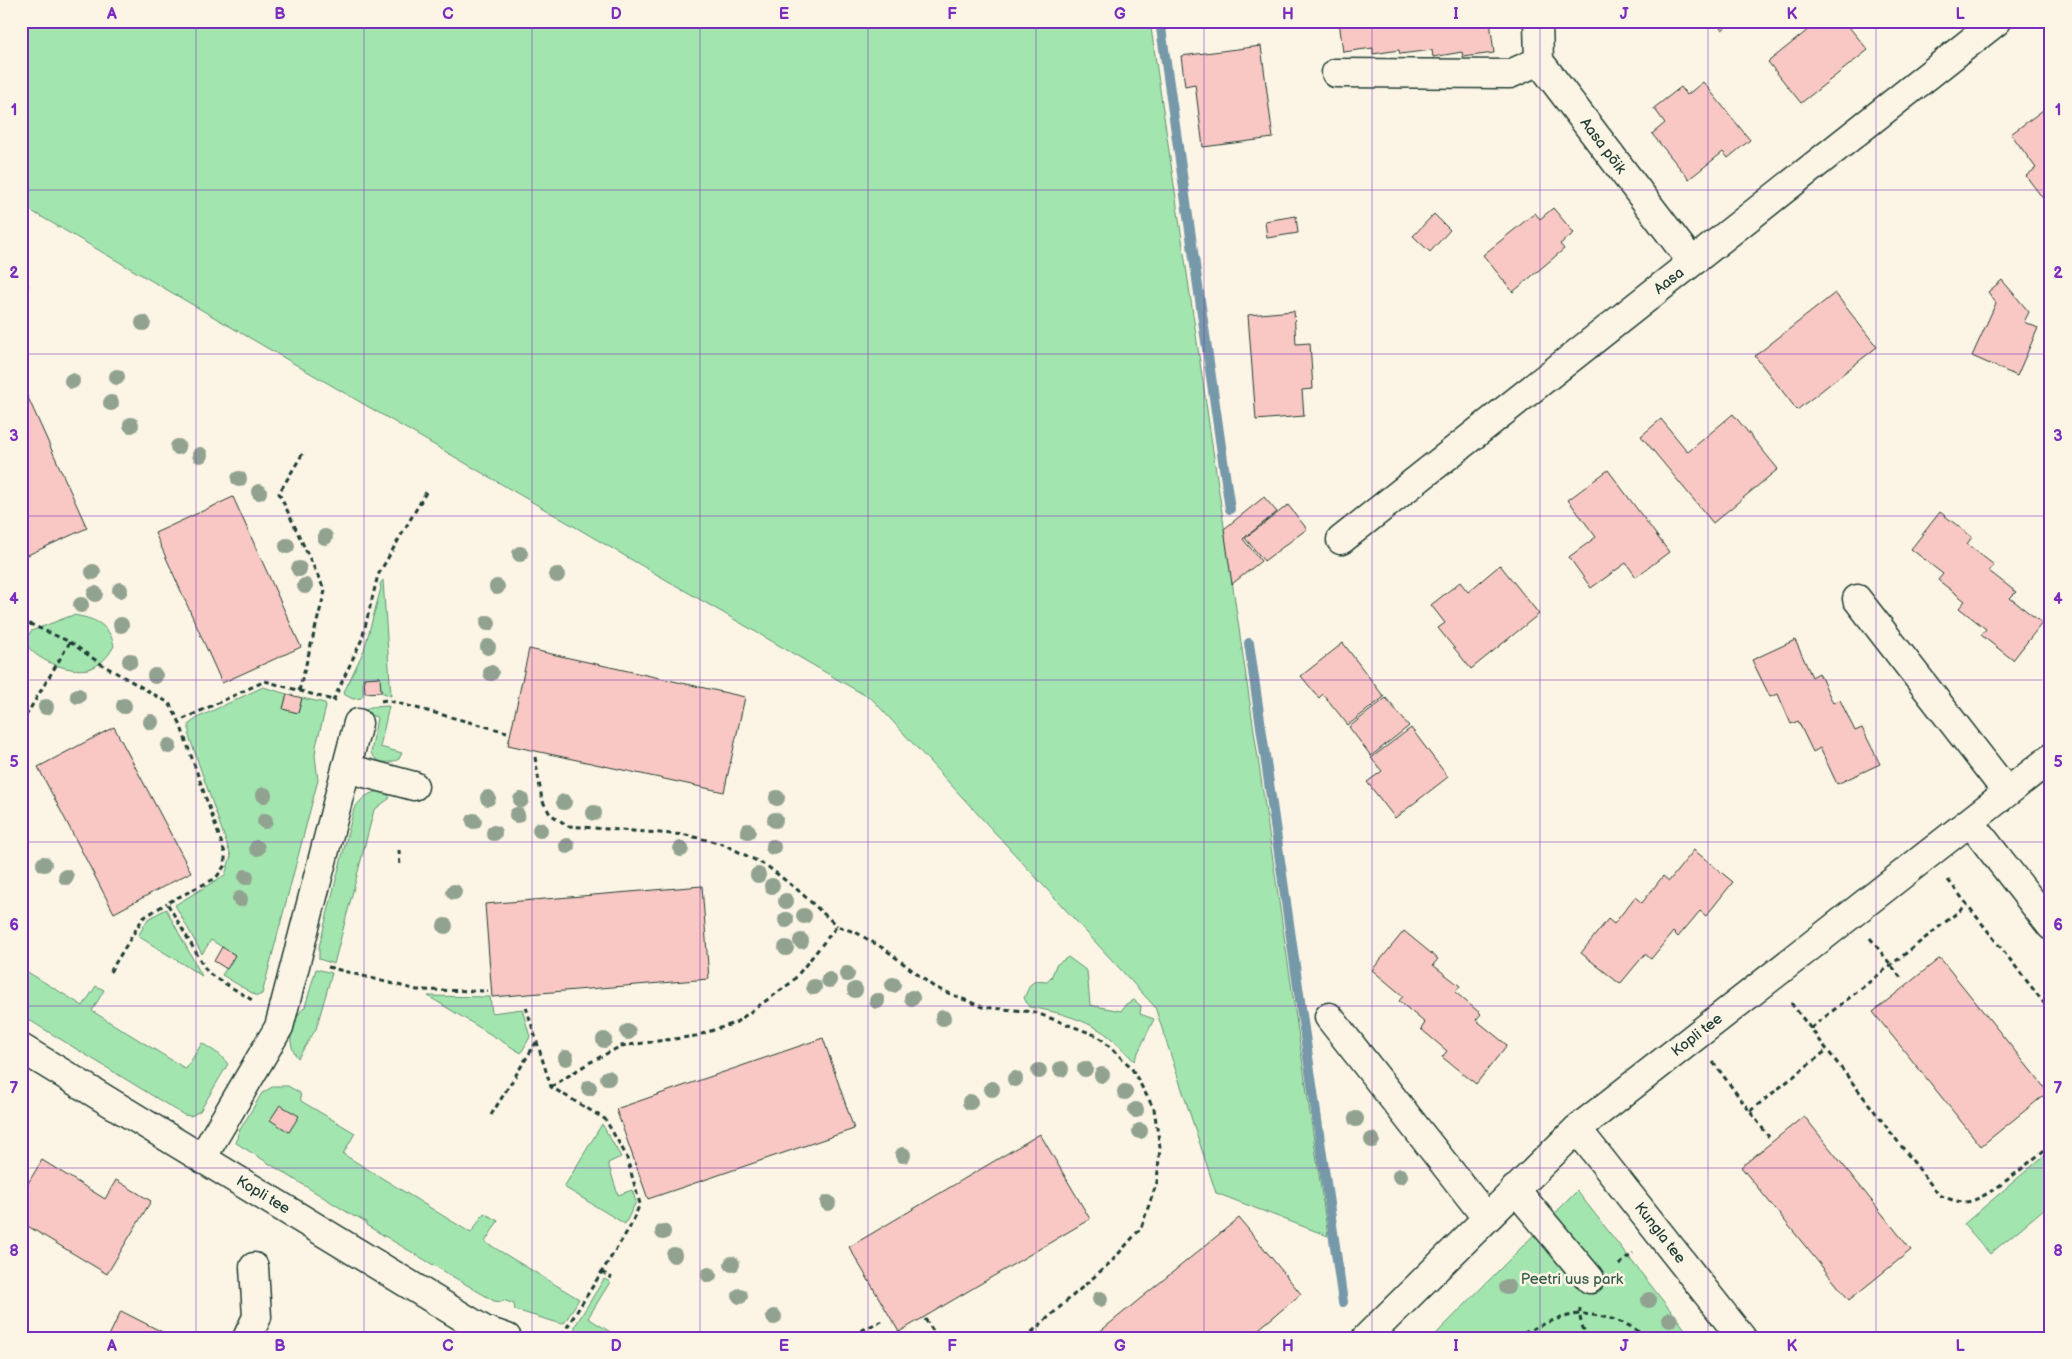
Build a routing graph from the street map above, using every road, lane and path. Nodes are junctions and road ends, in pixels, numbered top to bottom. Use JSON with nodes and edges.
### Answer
{"nodes":[{"id":1,"x":1538,"y":21,"type":"edge"},
{"id":2,"x":1997,"y":21,"type":"edge"},
{"id":3,"x":1539,"y":61,"type":"junction"},
{"id":4,"x":1336,"y":73,"type":"dead end"},
{"id":5,"x":1692,"y":262,"type":"junction"},
{"id":6,"x":28,"y":284,"type":"dead end"},
{"id":7,"x":21,"y":297,"type":"edge"},
{"id":8,"x":303,"y":454,"type":"dead end"},
{"id":9,"x":1341,"y":540,"type":"dead end"},
{"id":10,"x":1857,"y":599,"type":"dead end"},
{"id":11,"x":21,"y":620,"type":"edge"},
{"id":12,"x":70,"y":642,"type":"junction"},
{"id":13,"x":299,"y":691,"type":"junction"},
{"id":14,"x":340,"y":702,"type":"dead end"},
{"id":15,"x":378,"y":702,"type":"dead end"},
{"id":16,"x":179,"y":721,"type":"junction"},
{"id":17,"x":358,"y":723,"type":"dead end"},
{"id":18,"x":21,"y":724,"type":"edge"},
{"id":19,"x":506,"y":732,"type":"dead end"},
{"id":20,"x":535,"y":757,"type":"dead end"},
{"id":21,"x":2051,"y":758,"type":"edge"},
{"id":22,"x":346,"y":768,"type":"junction"},
{"id":23,"x":414,"y":786,"type":"dead end"},
{"id":24,"x":2007,"y":792,"type":"junction"},
{"id":25,"x":1970,"y":822,"type":"junction"},
{"id":26,"x":398,"y":850,"type":"dead end"},
{"id":27,"x":400,"y":867,"type":"dead end"},
{"id":28,"x":1946,"y":878,"type":"dead end"},
{"id":29,"x":168,"y":903,"type":"junction"},
{"id":30,"x":1967,"y":905,"type":"junction"},
{"id":31,"x":837,"y":926,"type":"junction"},
{"id":32,"x":2051,"y":926,"type":"edge"},
{"id":33,"x":1865,"y":932,"type":"dead end"},
{"id":34,"x":298,"y":959,"type":"junction"},
{"id":35,"x":1891,"y":965,"type":"junction"},
{"id":36,"x":110,"y":972,"type":"dead end"},
{"id":37,"x":1901,"y":978,"type":"dead end"},
{"id":38,"x":488,"y":991,"type":"dead end"},
{"id":39,"x":254,"y":1001,"type":"dead end"},
{"id":40,"x":1790,"y":1002,"type":"dead end"},
{"id":41,"x":526,"y":1007,"type":"dead end"},
{"id":42,"x":2051,"y":1012,"type":"edge"},
{"id":43,"x":1328,"y":1017,"type":"dead end"},
{"id":44,"x":1811,"y":1028,"type":"junction"},
{"id":45,"x":537,"y":1041,"type":"junction"},
{"id":46,"x":21,"y":1048,"type":"edge"},
{"id":47,"x":1827,"y":1050,"type":"junction"},
{"id":48,"x":1708,"y":1055,"type":"dead end"},
{"id":49,"x":551,"y":1087,"type":"junction"},
{"id":50,"x":499,"y":1089,"type":"dead end"},
{"id":51,"x":505,"y":1092,"type":"junction"},
{"id":52,"x":566,"y":1096,"type":"junction"},
{"id":53,"x":564,"y":1101,"type":"dead end"},
{"id":54,"x":1750,"y":1111,"type":"junction"},
{"id":55,"x":491,"y":1115,"type":"dead end"},
{"id":56,"x":1577,"y":1129,"type":"junction"},
{"id":57,"x":1769,"y":1137,"type":"dead end"},
{"id":58,"x":2051,"y":1145,"type":"edge"},
{"id":59,"x":202,"y":1158,"type":"junction"},
{"id":60,"x":1515,"y":1189,"type":"junction"},
{"id":61,"x":1486,"y":1217,"type":"junction"},
{"id":62,"x":601,"y":1263,"type":"dead end"},
{"id":63,"x":606,"y":1266,"type":"junction"},
{"id":64,"x":254,"y":1267,"type":"dead end"},
{"id":65,"x":602,"y":1272,"type":"junction"},
{"id":66,"x":612,"y":1278,"type":"dead end"},
{"id":67,"x":1590,"y":1279,"type":"dead end"},
{"id":68,"x":925,"y":1319,"type":"dead end"},
{"id":69,"x":882,"y":1321,"type":"dead end"},
{"id":70,"x":1032,"y":1331,"type":"junction"},
{"id":71,"x":564,"y":1332,"type":"dead end"},
{"id":72,"x":247,"y":1338,"type":"edge"},
{"id":73,"x":506,"y":1338,"type":"edge"},
{"id":74,"x":845,"y":1338,"type":"edge"},
{"id":75,"x":938,"y":1338,"type":"edge"},
{"id":76,"x":1025,"y":1338,"type":"edge"},
{"id":77,"x":1039,"y":1338,"type":"edge"},
{"id":78,"x":1366,"y":1338,"type":"edge"},
{"id":79,"x":1516,"y":1338,"type":"edge"},
{"id":80,"x":1646,"y":1338,"type":"edge"},
{"id":81,"x":1742,"y":1338,"type":"edge"}],
"edges":[{"from":1,"to":3,"type":"street"},
{"from":2,"to":5,"type":"street","name":"Aasa"},
{"from":3,"to":4,"type":"street"},
{"from":3,"to":5,"type":"street","name":"Aasa põik"},
{"from":5,"to":9,"type":"street","name":"Aasa"},
{"from":6,"to":7,"type":"path"},
{"from":8,"to":13,"type":"path"},
{"from":10,"to":24,"type":"street"},
{"from":11,"to":12,"type":"path"},
{"from":12,"to":16,"type":"path"},
{"from":12,"to":18,"type":"path"},
{"from":13,"to":14,"type":"path"},
{"from":13,"to":16,"type":"path"},
{"from":15,"to":19,"type":"path"},
{"from":16,"to":29,"type":"path"},
{"from":17,"to":22,"type":"street"},
{"from":20,"to":31,"type":"path"},
{"from":21,"to":24,"type":"street","name":"Kopli tee"},
{"from":22,"to":23,"type":"street"},
{"from":22,"to":34,"type":"street"},
{"from":24,"to":25,"type":"street","name":"Kopli tee"},
{"from":25,"to":32,"type":"street"},
{"from":25,"to":56,"type":"street","name":"Kopli tee"},
{"from":26,"to":27,"type":"path"},
{"from":28,"to":30,"type":"path"},
{"from":29,"to":36,"type":"path"},
{"from":29,"to":39,"type":"path"},
{"from":30,"to":35,"type":"path"},
{"from":30,"to":42,"type":"path"},
{"from":31,"to":49,"type":"path"},
{"from":31,"to":70,"type":"path"},
{"from":33,"to":35,"type":"path"},
{"from":34,"to":38,"type":"path"},
{"from":34,"to":59,"type":"street"},
{"from":35,"to":37,"type":"path"},
{"from":35,"to":44,"type":"path"},
{"from":40,"to":44,"type":"path"},
{"from":41,"to":45,"type":"path"},
{"from":43,"to":61,"type":"street"},
{"from":44,"to":47,"type":"path"},
{"from":45,"to":49,"type":"path"},
{"from":45,"to":51,"type":"path"},
{"from":46,"to":59,"type":"street","name":"Kopli tee"},
{"from":47,"to":54,"type":"path"},
{"from":47,"to":58,"type":"path"},
{"from":48,"to":54,"type":"path"},
{"from":49,"to":52,"type":"path"},
{"from":50,"to":51,"type":"path"},
{"from":51,"to":55,"type":"path"},
{"from":52,"to":53,"type":"path"},
{"from":52,"to":63,"type":"path"},
{"from":54,"to":57,"type":"path"},
{"from":56,"to":60,"type":"street","name":"Kopli tee"},
{"from":56,"to":81,"type":"street","name":"Kungla tee"},
{"from":59,"to":73,"type":"street","name":"Kopli tee"},
{"from":60,"to":61,"type":"street","name":"Kopli tee"},
{"from":60,"to":67,"type":"street"},
{"from":61,"to":78,"type":"street","name":"Kopli tee"},
{"from":62,"to":63,"type":"path"},
{"from":63,"to":65,"type":"path"},
{"from":64,"to":72,"type":"street"},
{"from":65,"to":66,"type":"path"},
{"from":65,"to":71,"type":"path"},
{"from":68,"to":75,"type":"path"},
{"from":69,"to":74,"type":"path"},
{"from":70,"to":76,"type":"path"},
{"from":70,"to":77,"type":"path"},
{"from":79,"to":80,"type":"path"}]}
